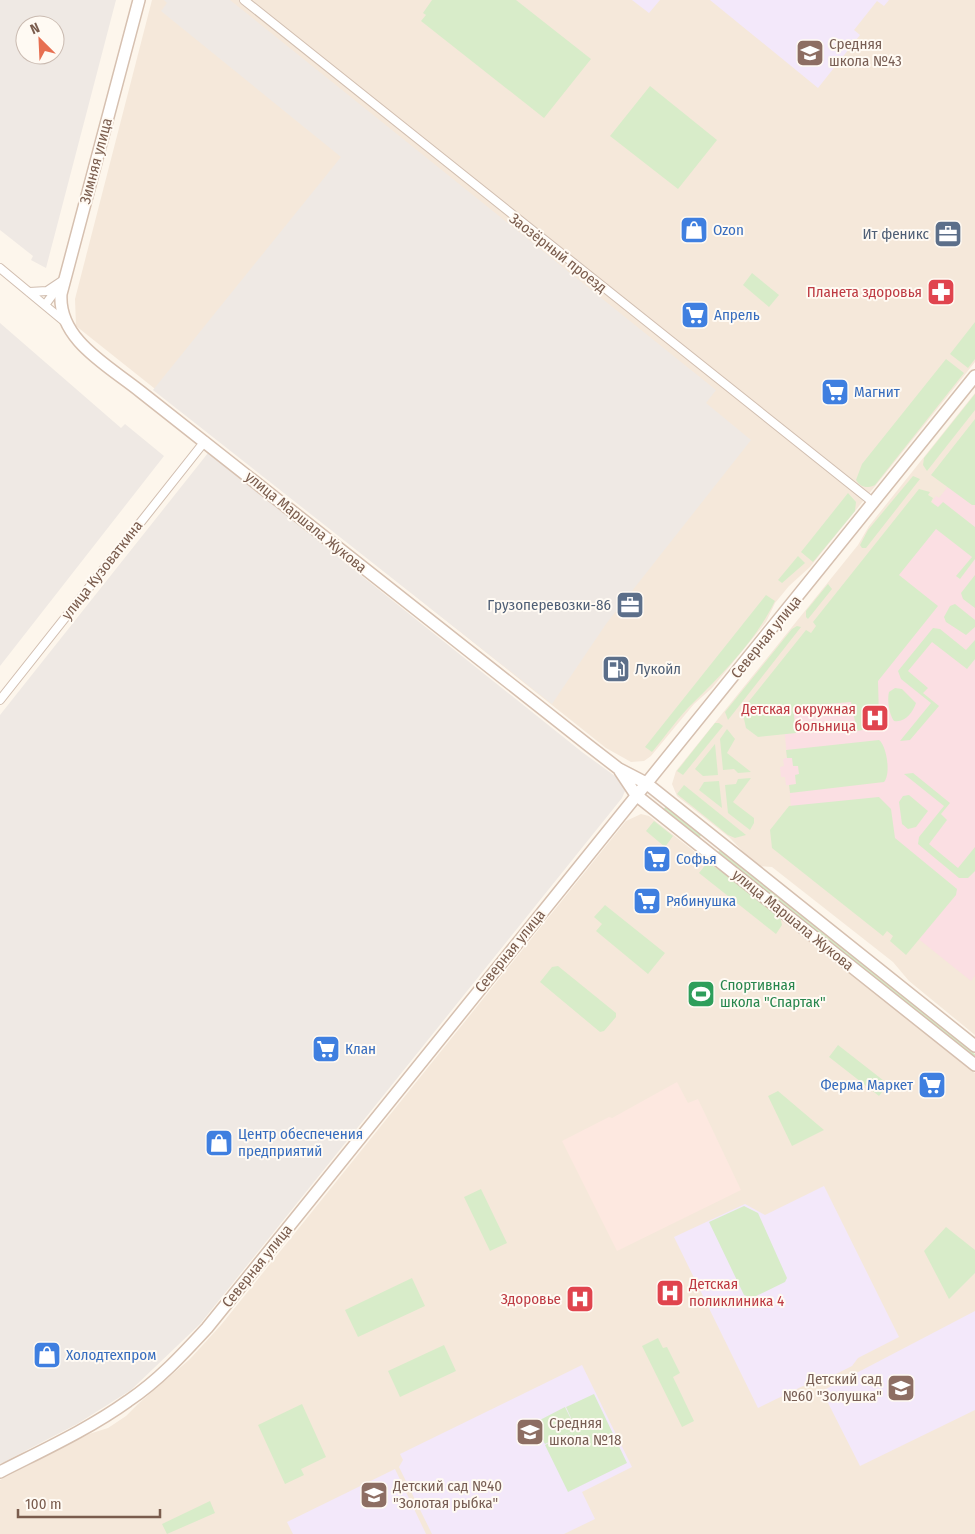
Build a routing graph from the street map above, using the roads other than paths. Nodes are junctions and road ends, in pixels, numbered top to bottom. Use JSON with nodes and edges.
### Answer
{"nodes":[{"id":1,"x":139,"y":0,"type":"edge"},
{"id":2,"x":244,"y":0,"type":"edge"},
{"id":3,"x":0,"y":268,"type":"edge"},
{"id":4,"x":64,"y":279,"type":"junction"},
{"id":5,"x":29,"y":292,"type":"junction"},
{"id":6,"x":44,"y":305,"type":"junction"},
{"id":7,"x":65,"y":322,"type":"junction"},
{"id":8,"x":975,"y":376,"type":"edge"},
{"id":9,"x":205,"y":441,"type":"junction"},
{"id":10,"x":874,"y":503,"type":"junction"},
{"id":11,"x":0,"y":700,"type":"edge"},
{"id":12,"x":619,"y":769,"type":"junction"},
{"id":13,"x":646,"y":783,"type":"junction"},
{"id":14,"x":636,"y":795,"type":"junction"},
{"id":15,"x":712,"y":836,"type":"junction"},
{"id":16,"x":703,"y":848,"type":"junction"},
{"id":17,"x":975,"y":1046,"type":"edge"},
{"id":18,"x":975,"y":1066,"type":"edge"},
{"id":19,"x":0,"y":1472,"type":"edge"}],
"edges":[{"from":1,"to":4,"type":"main road","name":"Зимняя улица"},
{"from":2,"to":10,"type":"street","name":"Заозёрный проезд"},
{"from":3,"to":5,"type":"street","name":"улица Маршала Жукова"},
{"from":4,"to":5,"type":"street"},
{"from":4,"to":6,"type":"street"},
{"from":4,"to":7,"type":"main road","name":"Зимняя улица"},
{"from":5,"to":6,"type":"street","name":"улица Маршала Жукова"},
{"from":6,"to":7,"type":"street","name":"улица Маршала Жукова"},
{"from":7,"to":9,"type":"main road","name":"улица Маршала Жукова"},
{"from":8,"to":10,"type":"main road","name":"Северная улица"},
{"from":9,"to":11,"type":"street","name":"улица Кузоваткина"},
{"from":9,"to":12,"type":"main road","name":"улица Маршала Жукова"},
{"from":10,"to":13,"type":"main road","name":"Северная улица"},
{"from":12,"to":13,"type":"main road","name":"улица Маршала Жукова"},
{"from":12,"to":14,"type":"main road","name":"улица Маршала Жукова"},
{"from":13,"to":14,"type":"main road","name":"Северная улица"},
{"from":13,"to":15,"type":"main road","name":"улица Маршала Жукова"},
{"from":14,"to":16,"type":"main road","name":"улица Маршала Жукова"},
{"from":14,"to":19,"type":"main road","name":"Северная улица"},
{"from":15,"to":16,"type":"main road"},
{"from":15,"to":17,"type":"main road","name":"улица Маршала Жукова"},
{"from":16,"to":18,"type":"main road","name":"улица Маршала Жукова"}]}
